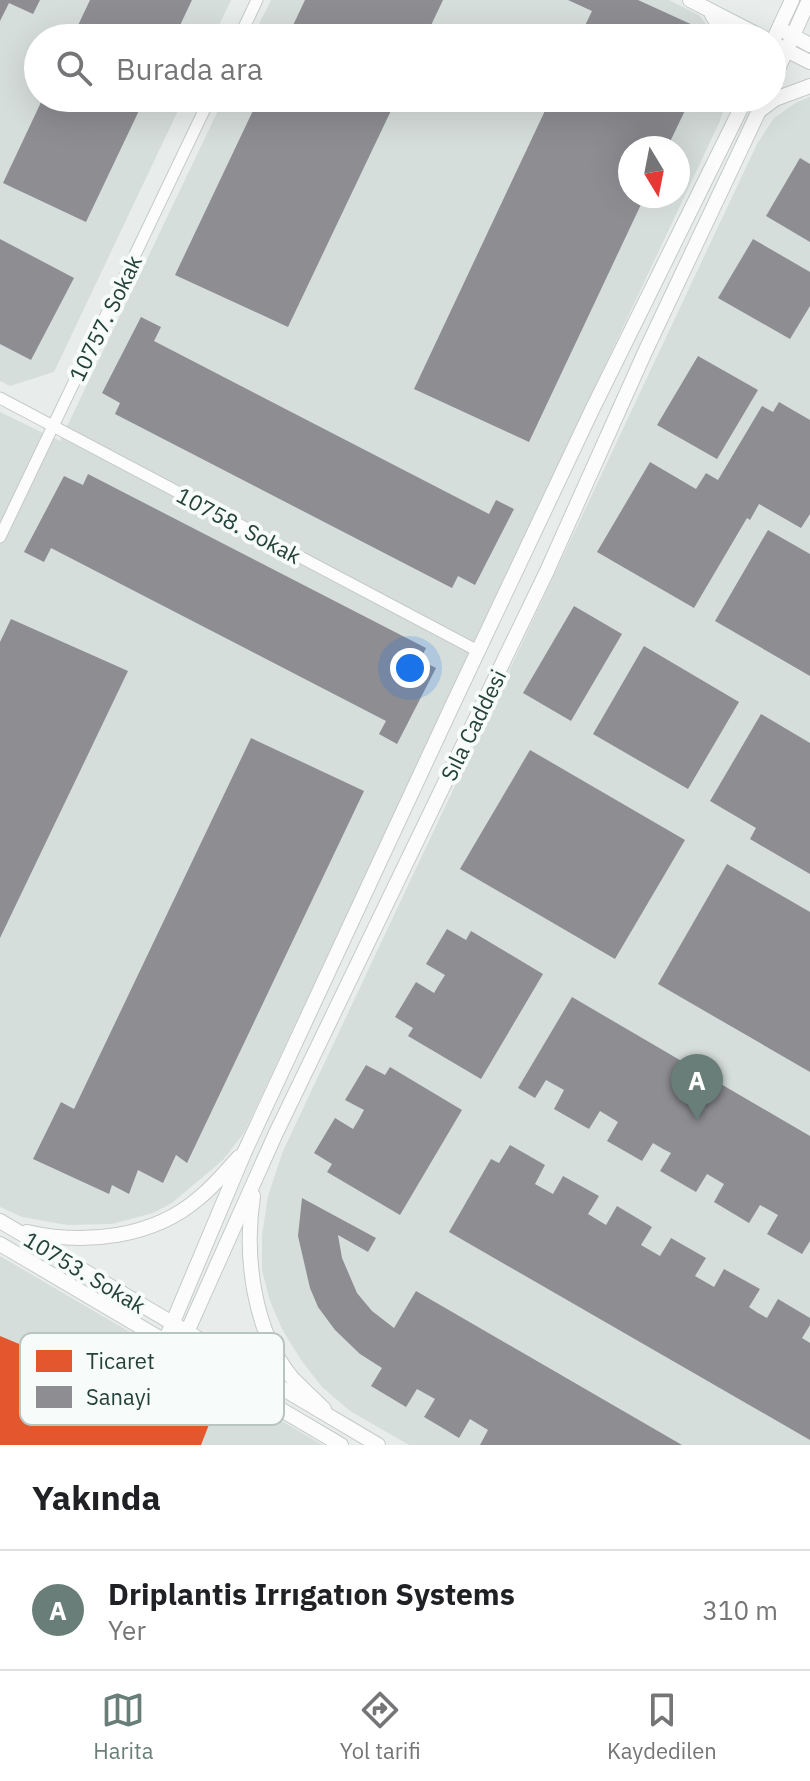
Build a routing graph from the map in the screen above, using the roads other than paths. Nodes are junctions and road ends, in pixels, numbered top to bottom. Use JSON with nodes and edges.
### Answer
{"nodes":[{"id":1,"x":257,"y":0,"type":"edge"},
{"id":2,"x":690,"y":0,"type":"edge"},
{"id":3,"x":792,"y":0,"type":"edge"},
{"id":4,"x":809,"y":0,"type":"edge"},
{"id":5,"x":706,"y":9,"type":"junction"},
{"id":6,"x":246,"y":24,"type":"edge"},
{"id":7,"x":717,"y":24,"type":"edge"},
{"id":8,"x":736,"y":24,"type":"edge"},
{"id":9,"x":781,"y":24,"type":"edge"},
{"id":10,"x":786,"y":32,"type":"edge"},
{"id":11,"x":793,"y":36,"type":"junction"},
{"id":12,"x":810,"y":45,"type":"edge"},
{"id":13,"x":787,"y":50,"type":"joint"},
{"id":14,"x":810,"y":62,"type":"edge"},
{"id":15,"x":810,"y":86,"type":"edge"},
{"id":16,"x":786,"y":95,"type":"edge"},
{"id":17,"x":203,"y":112,"type":"edge"},
{"id":18,"x":738,"y":112,"type":"edge"},
{"id":19,"x":759,"y":112,"type":"edge"},
{"id":20,"x":0,"y":398,"type":"edge"},
{"id":21,"x":53,"y":426,"type":"junction"},
{"id":22,"x":0,"y":537,"type":"edge"},
{"id":23,"x":478,"y":651,"type":"junction"},
{"id":24,"x":245,"y":1151,"type":"junction"},
{"id":25,"x":256,"y":1179,"type":"junction"},
{"id":26,"x":0,"y":1221,"type":"edge"},
{"id":27,"x":15,"y":1229,"type":"junction"},
{"id":28,"x":0,"y":1244,"type":"edge"},
{"id":29,"x":171,"y":1325,"type":"junction"},
{"id":30,"x":151,"y":1333,"type":"edge"},
{"id":31,"x":168,"y":1333,"type":"edge"},
{"id":32,"x":184,"y":1333,"type":"edge"},
{"id":33,"x":186,"y":1333,"type":"edge"},
{"id":34,"x":268,"y":1333,"type":"edge"},
{"id":35,"x":284,"y":1365,"type":"edge"},
{"id":36,"x":284,"y":1391,"type":"edge"},
{"id":37,"x":284,"y":1412,"type":"edge"},
{"id":38,"x":336,"y":1421,"type":"junction"},
{"id":39,"x":341,"y":1445,"type":"edge"},
{"id":40,"x":378,"y":1445,"type":"edge"}],
"edges":[{"from":1,"to":6,"type":"street"},
{"from":2,"to":5,"type":"street"},
{"from":3,"to":9,"type":"street"},
{"from":4,"to":11,"type":"street"},
{"from":5,"to":7,"type":"street"},
{"from":5,"to":8,"type":"street"},
{"from":10,"to":11,"type":"street"},
{"from":11,"to":12,"type":"street"},
{"from":11,"to":13,"type":"street"},
{"from":13,"to":14,"type":"street"},
{"from":15,"to":16,"type":"street"},
{"from":17,"to":21,"type":"street","name":"10757. Sokak"},
{"from":18,"to":23,"type":"street","name":"Sıla Caddesi"},
{"from":19,"to":25,"type":"street","name":"Sıla Caddesi"},
{"from":20,"to":21,"type":"street","name":"10758. Sokak"},
{"from":21,"to":22,"type":"street","name":"10757. Sokak"},
{"from":21,"to":23,"type":"street","name":"10758. Sokak"},
{"from":23,"to":24,"type":"street","name":"Sıla Caddesi"},
{"from":24,"to":27,"type":"street"},
{"from":24,"to":29,"type":"street","name":"Sıla Caddesi"},
{"from":25,"to":33,"type":"street","name":"Sıla Caddesi"},
{"from":25,"to":34,"type":"street"},
{"from":26,"to":27,"type":"street","name":"10753. Sokak"},
{"from":27,"to":29,"type":"street","name":"10753. Sokak"},
{"from":28,"to":30,"type":"street","name":"10753. Sokak"},
{"from":29,"to":31,"type":"street","name":"Sıla Caddesi"},
{"from":29,"to":32,"type":"street","name":"10753. Sokak"},
{"from":35,"to":38,"type":"street"},
{"from":36,"to":38,"type":"street","name":"10753. Sokak"},
{"from":37,"to":39,"type":"street","name":"10753. Sokak"},
{"from":38,"to":40,"type":"street","name":"10753. Sokak"}]}
